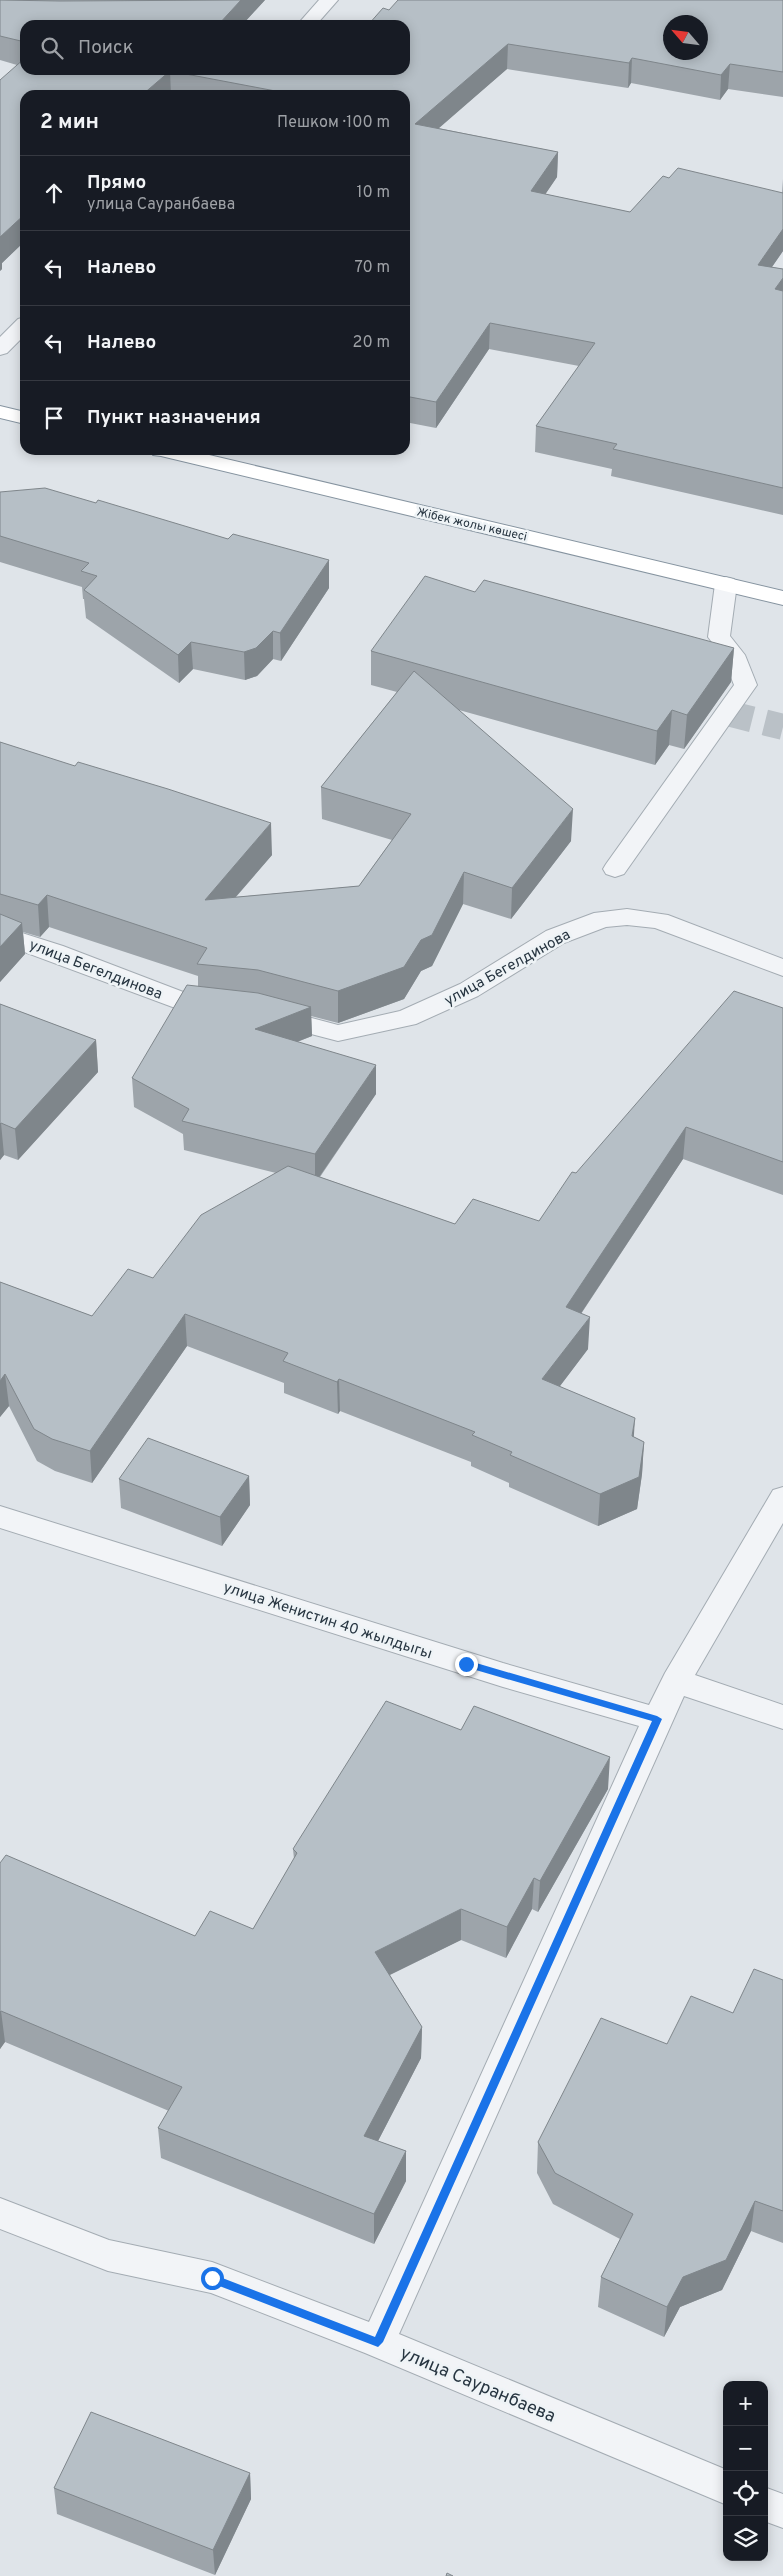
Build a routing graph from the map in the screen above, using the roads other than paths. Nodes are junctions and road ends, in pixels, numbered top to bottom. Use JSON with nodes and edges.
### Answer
{"nodes":[{"id":1,"x":330,"y":0,"type":"edge"},
{"id":2,"x":311,"y":20,"type":"edge"},
{"id":3,"x":20,"y":328,"type":"edge"},
{"id":4,"x":0,"y":349,"type":"edge"},
{"id":5,"x":0,"y":412,"type":"edge"},
{"id":6,"x":20,"y":417,"type":"edge"},
{"id":7,"x":182,"y":455,"type":"edge"},
{"id":8,"x":726,"y":584,"type":"junction"},
{"id":9,"x":783,"y":598,"type":"edge"},
{"id":10,"x":615,"y":869,"type":"dead end"},
{"id":11,"x":0,"y":934,"type":"edge"},
{"id":12,"x":783,"y":968,"type":"edge"},
{"id":13,"x":783,"y":1498,"type":"edge"},
{"id":14,"x":0,"y":1517,"type":"edge"},
{"id":15,"x":676,"y":1681,"type":"junction"},
{"id":16,"x":783,"y":1717,"type":"edge"},
{"id":17,"x":657,"y":1719,"type":"junction"},
{"id":18,"x":0,"y":2213,"type":"edge"},
{"id":19,"x":378,"y":2342,"type":"junction"},
{"id":20,"x":723,"y":2486,"type":"edge"},
{"id":21,"x":768,"y":2505,"type":"edge"},
{"id":22,"x":783,"y":2511,"type":"edge"}],
"edges":[{"from":1,"to":2,"type":"street"},
{"from":3,"to":4,"type":"street"},
{"from":5,"to":6,"type":"highway"},
{"from":7,"to":8,"type":"highway","name":"Жібек жолы көшесі"},
{"from":8,"to":9,"type":"highway","name":"Жібек жолы көшесі"},
{"from":8,"to":10,"type":"street"},
{"from":11,"to":12,"type":"street","name":"улица Бегелдинова"},
{"from":13,"to":15,"type":"street"},
{"from":14,"to":17,"type":"street","name":"улица Женистин 40 жылдыгы"},
{"from":15,"to":16,"type":"street"},
{"from":15,"to":17,"type":"street"},
{"from":17,"to":19,"type":"street"},
{"from":18,"to":19,"type":"street","name":"улица Сауранбаева"},
{"from":19,"to":20,"type":"street","name":"улица Сауранбаева"},
{"from":21,"to":22,"type":"street"}]}
